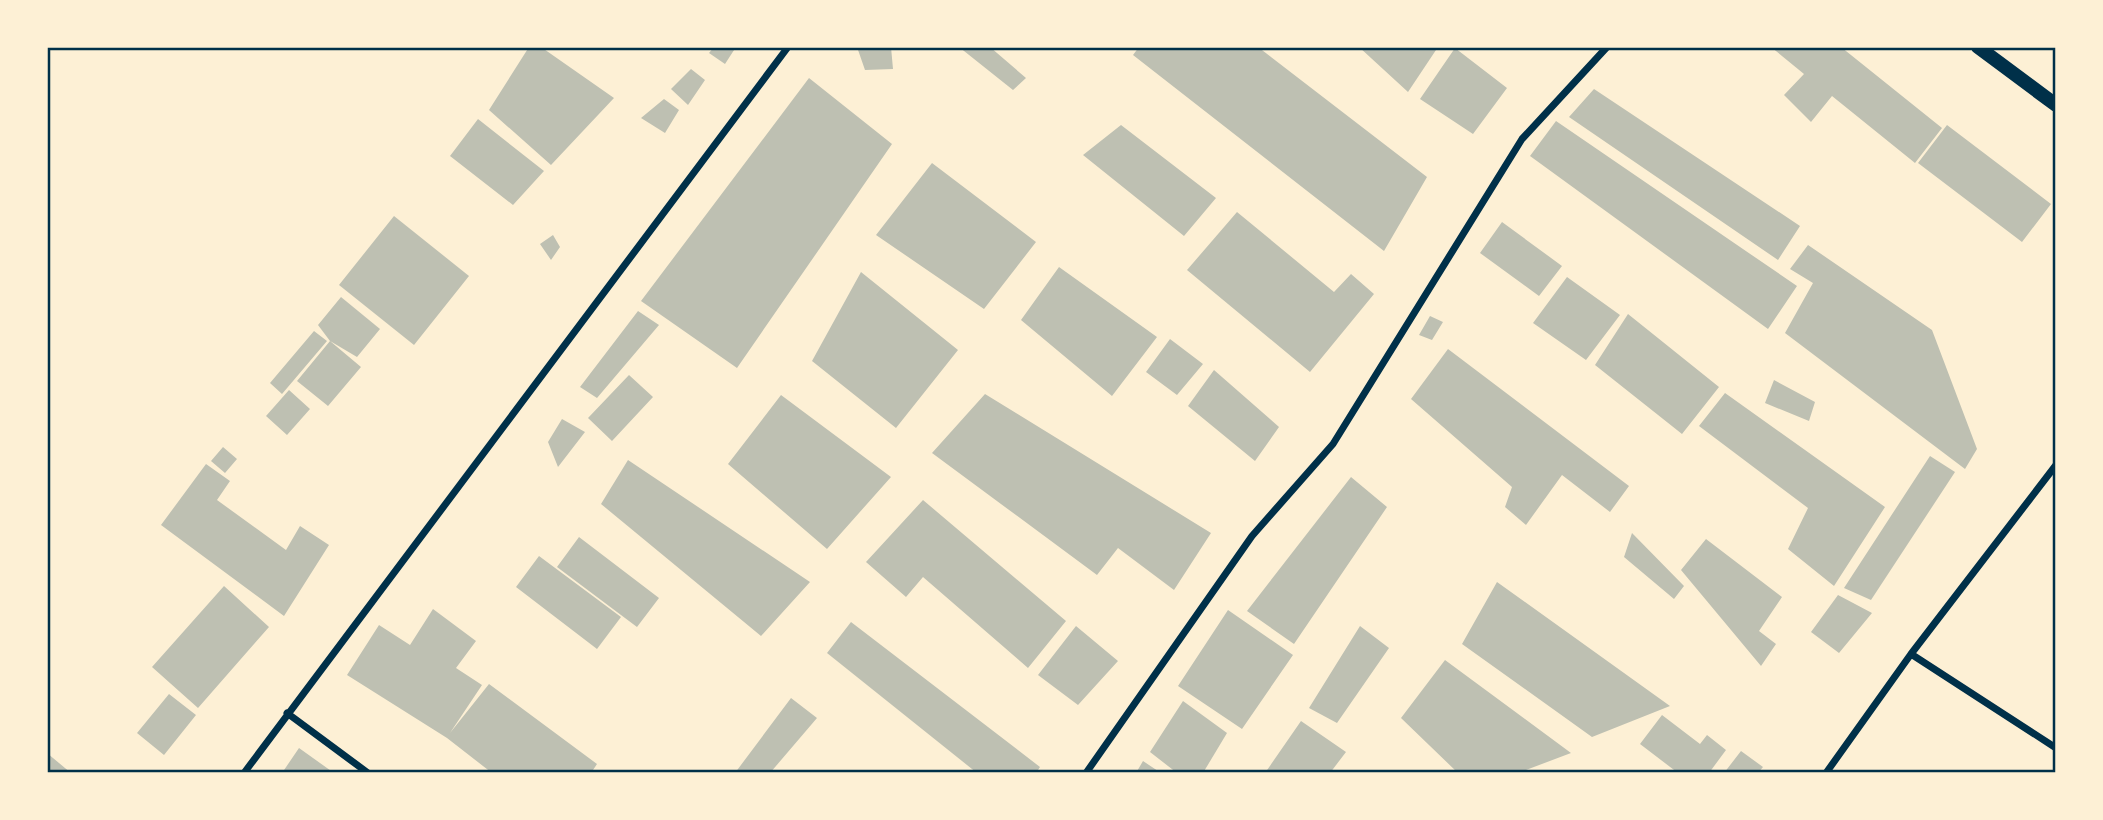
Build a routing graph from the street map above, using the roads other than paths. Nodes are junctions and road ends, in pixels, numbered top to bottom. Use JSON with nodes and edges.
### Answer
{"nodes":[{"id":1,"x":788,"y":47,"type":"edge"},
{"id":2,"x":1607,"y":47,"type":"edge"},
{"id":3,"x":1978,"y":47,"type":"edge"},
{"id":4,"x":2056,"y":104,"type":"edge"},
{"id":5,"x":2056,"y":465,"type":"edge"},
{"id":6,"x":1911,"y":654,"type":"junction"},
{"id":7,"x":287,"y":713,"type":"junction"},
{"id":8,"x":2056,"y":748,"type":"edge"},
{"id":9,"x":244,"y":773,"type":"edge"},
{"id":10,"x":368,"y":773,"type":"edge"},
{"id":11,"x":1086,"y":773,"type":"edge"},
{"id":12,"x":1826,"y":773,"type":"edge"}],
"edges":[{"from":1,"to":7,"type":"street"},
{"from":2,"to":11,"type":"street"},
{"from":3,"to":4,"type":"main road"},
{"from":5,"to":6,"type":"street"},
{"from":6,"to":8,"type":"street"},
{"from":6,"to":12,"type":"street"},
{"from":7,"to":9,"type":"street"},
{"from":7,"to":10,"type":"street"}]}
